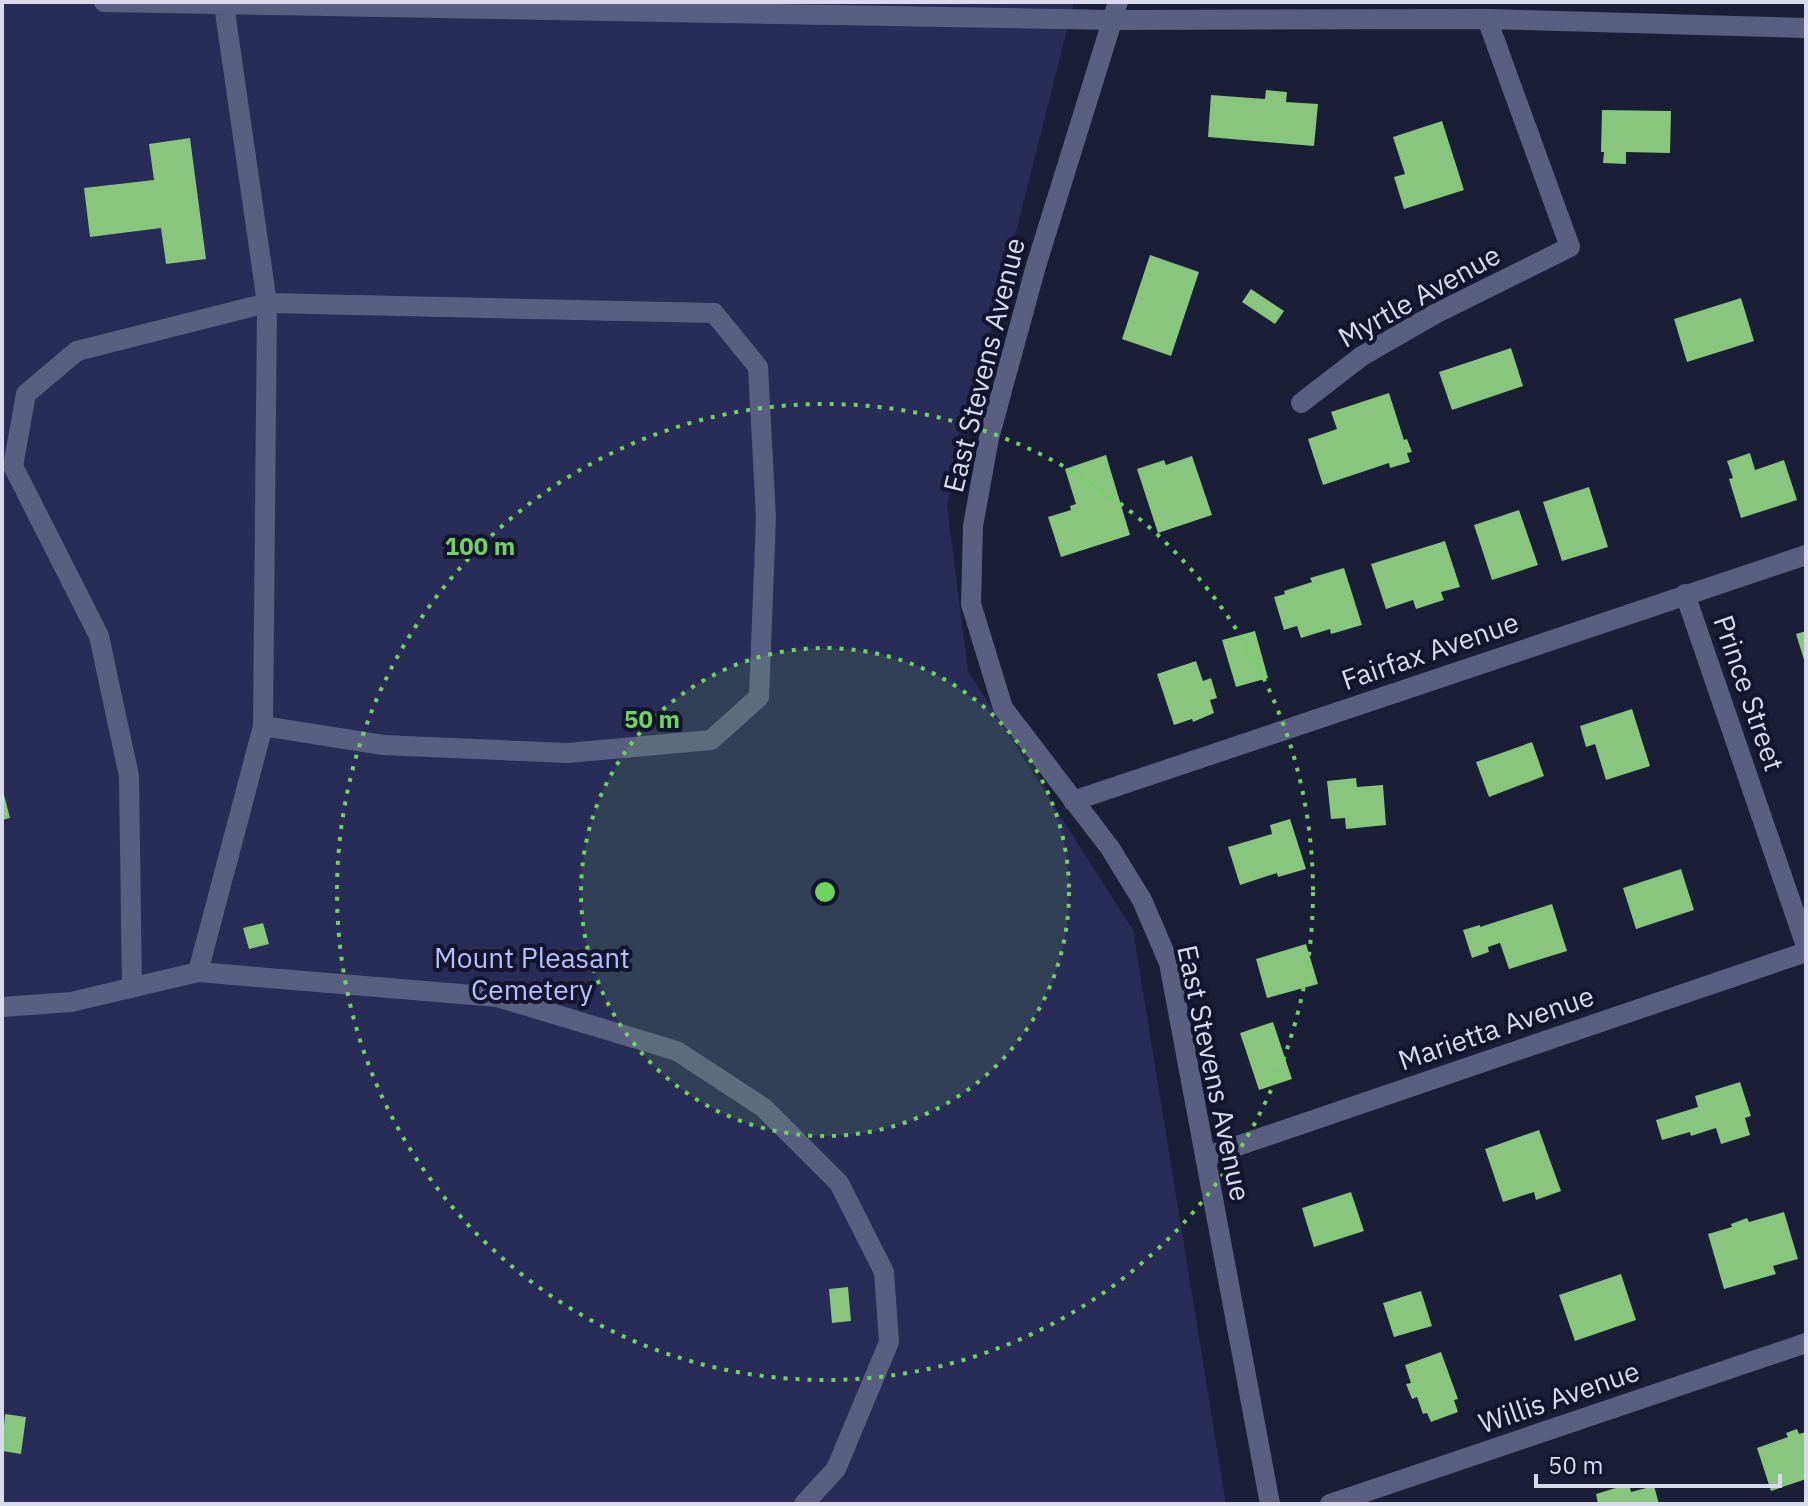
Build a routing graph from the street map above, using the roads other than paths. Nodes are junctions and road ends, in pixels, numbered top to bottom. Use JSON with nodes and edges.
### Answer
{"nodes":[{"id":1,"x":104,"y":2,"type":"edge"},
{"id":2,"x":1135,"y":2,"type":"edge"},
{"id":3,"x":224,"y":5,"type":"junction"},
{"id":4,"x":1115,"y":11,"type":"edge"},
{"id":5,"x":1487,"y":19,"type":"junction"},
{"id":6,"x":1806,"y":28,"type":"edge"},
{"id":7,"x":267,"y":303,"type":"junction"},
{"id":8,"x":1301,"y":403,"type":"dead end"},
{"id":9,"x":1806,"y":555,"type":"edge"},
{"id":10,"x":1685,"y":594,"type":"junction"},
{"id":11,"x":263,"y":726,"type":"junction"},
{"id":12,"x":1073,"y":801,"type":"junction"},
{"id":13,"x":1806,"y":949,"type":"edge"},
{"id":14,"x":198,"y":972,"type":"junction"},
{"id":15,"x":132,"y":988,"type":"junction"},
{"id":16,"x":2,"y":1007,"type":"edge"},
{"id":17,"x":1205,"y":1157,"type":"junction"},
{"id":18,"x":1806,"y":1343,"type":"edge"},
{"id":19,"x":804,"y":1504,"type":"edge"},
{"id":20,"x":1270,"y":1504,"type":"edge"},
{"id":21,"x":1330,"y":1504,"type":"edge"}],
"edges":[{"from":1,"to":3,"type":"street"},
{"from":2,"to":4,"type":"street"},
{"from":3,"to":4,"type":"street"},
{"from":3,"to":7,"type":"street"},
{"from":4,"to":5,"type":"street"},
{"from":4,"to":12,"type":"street","name":"East Stevens Avenue"},
{"from":5,"to":6,"type":"street"},
{"from":5,"to":8,"type":"street","name":"Myrtle Avenue"},
{"from":7,"to":11,"type":"street"},
{"from":7,"to":11,"type":"street"},
{"from":7,"to":15,"type":"street"},
{"from":9,"to":10,"type":"street","name":"Fairfax Avenue"},
{"from":10,"to":12,"type":"street","name":"Fairfax Avenue"},
{"from":10,"to":13,"type":"street","name":"Prince Street"},
{"from":11,"to":14,"type":"street"},
{"from":12,"to":17,"type":"street","name":"East Stevens Avenue"},
{"from":13,"to":17,"type":"street","name":"Marietta Avenue"},
{"from":14,"to":15,"type":"street"},
{"from":14,"to":19,"type":"street"},
{"from":15,"to":16,"type":"street"},
{"from":17,"to":20,"type":"street","name":"East Stevens Avenue"},
{"from":18,"to":21,"type":"street","name":"Willis Avenue"}]}
